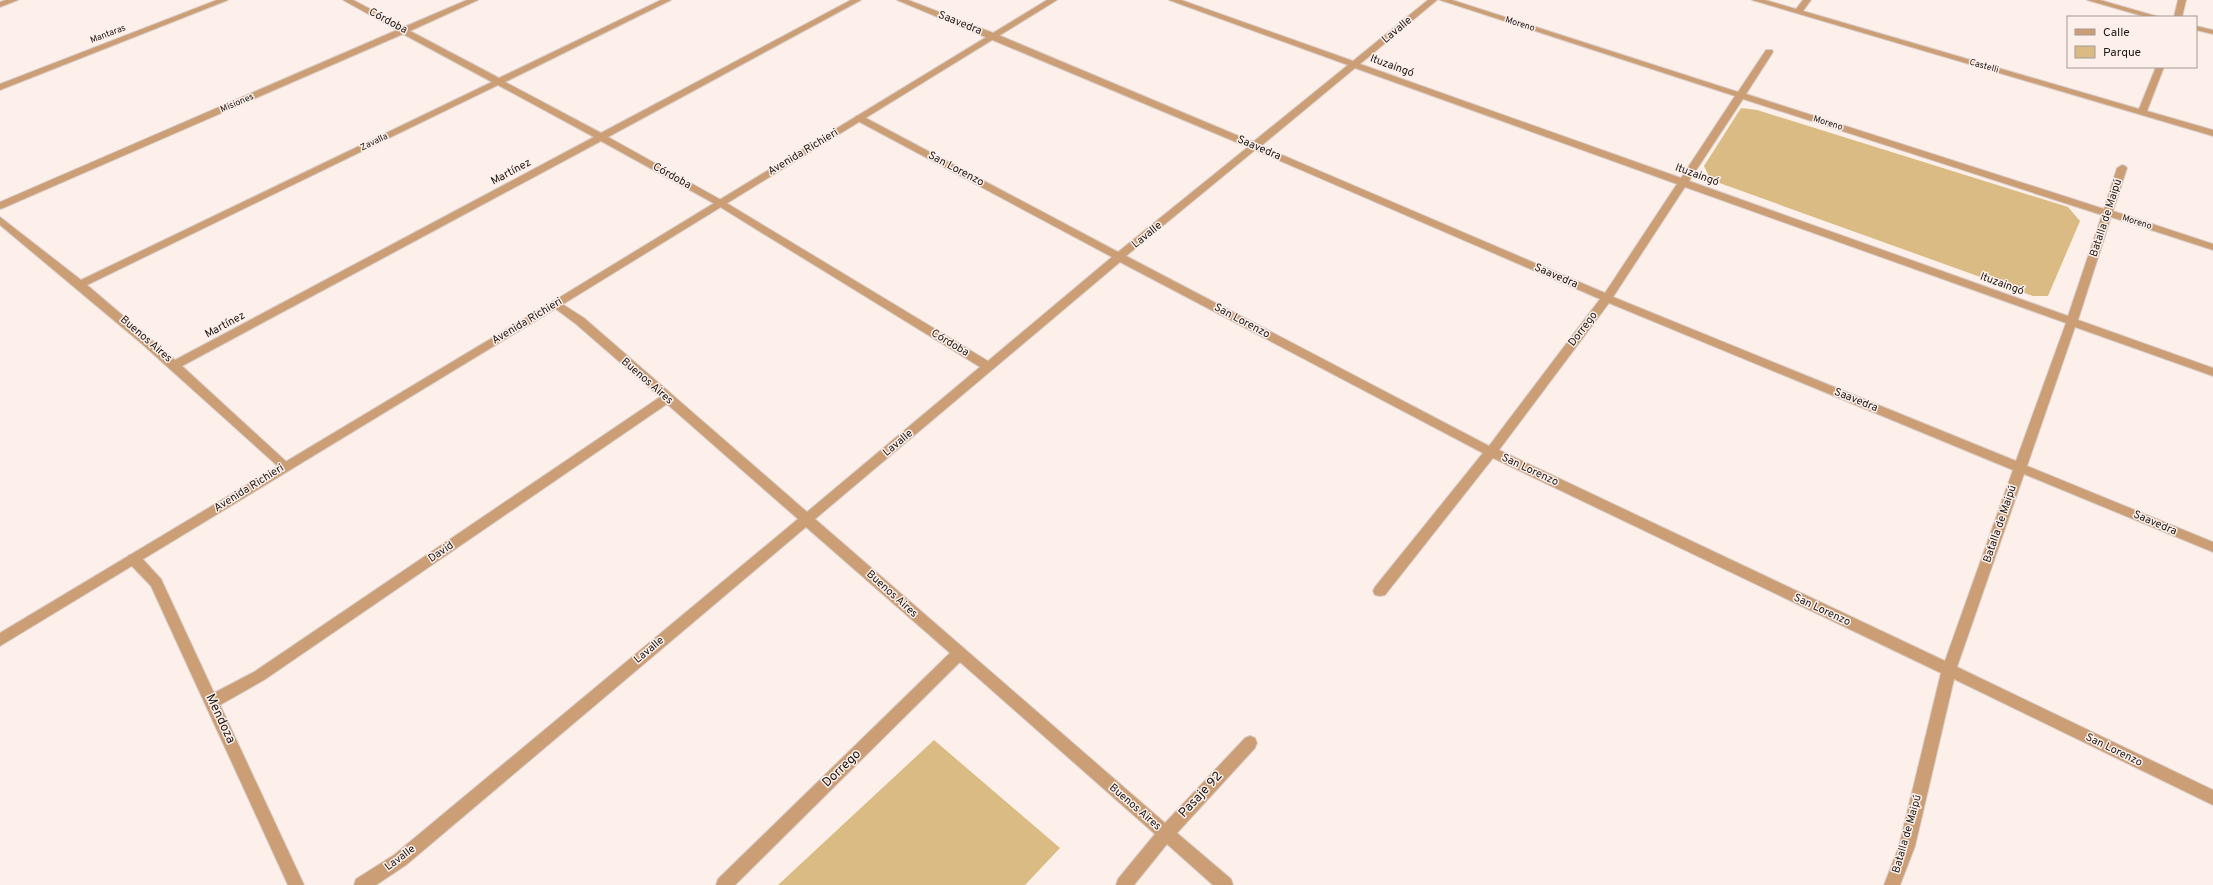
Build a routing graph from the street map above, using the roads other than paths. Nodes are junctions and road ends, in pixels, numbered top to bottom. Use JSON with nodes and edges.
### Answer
{"nodes":[{"id":1,"x":14,"y":0,"type":"edge"},
{"id":2,"x":224,"y":0,"type":"edge"},
{"id":3,"x":347,"y":0,"type":"edge"},
{"id":4,"x":474,"y":0,"type":"edge"},
{"id":5,"x":667,"y":0,"type":"edge"},
{"id":6,"x":857,"y":0,"type":"edge"},
{"id":7,"x":901,"y":0,"type":"edge"},
{"id":8,"x":1052,"y":0,"type":"edge"},
{"id":9,"x":1173,"y":0,"type":"edge"},
{"id":10,"x":1433,"y":0,"type":"edge"},
{"id":11,"x":1444,"y":0,"type":"edge"},
{"id":12,"x":1756,"y":0,"type":"edge"},
{"id":13,"x":1807,"y":0,"type":"edge"},
{"id":14,"x":2091,"y":0,"type":"edge"},
{"id":15,"x":2182,"y":0,"type":"edge"},
{"id":16,"x":0,"y":5,"type":"edge"},
{"id":17,"x":1798,"y":12,"type":"junction"},
{"id":18,"x":2151,"y":16,"type":"edge"},
{"id":19,"x":2178,"y":16,"type":"edge"},
{"id":20,"x":2197,"y":28,"type":"edge"},
{"id":21,"x":405,"y":31,"type":"junction"},
{"id":22,"x":2213,"y":32,"type":"edge"},
{"id":23,"x":993,"y":36,"type":"junction"},
{"id":24,"x":1769,"y":52,"type":"dead end"},
{"id":25,"x":1354,"y":66,"type":"junction"},
{"id":26,"x":2160,"y":68,"type":"edge"},
{"id":27,"x":499,"y":82,"type":"junction"},
{"id":28,"x":0,"y":87,"type":"edge"},
{"id":29,"x":1742,"y":95,"type":"junction"},
{"id":30,"x":2142,"y":112,"type":"junction"},
{"id":31,"x":859,"y":118,"type":"junction"},
{"id":32,"x":2213,"y":133,"type":"edge"},
{"id":33,"x":602,"y":136,"type":"junction"},
{"id":34,"x":1256,"y":147,"type":"junction"},
{"id":35,"x":2122,"y":168,"type":"dead end"},
{"id":36,"x":1684,"y":183,"type":"junction"},
{"id":37,"x":720,"y":202,"type":"junction"},
{"id":38,"x":0,"y":206,"type":"edge"},
{"id":39,"x":2107,"y":213,"type":"junction"},
{"id":40,"x":0,"y":220,"type":"edge"},
{"id":41,"x":2213,"y":247,"type":"edge"},
{"id":42,"x":1119,"y":257,"type":"junction"},
{"id":43,"x":81,"y":284,"type":"junction"},
{"id":44,"x":1607,"y":298,"type":"junction"},
{"id":45,"x":556,"y":304,"type":"junction"},
{"id":46,"x":2072,"y":321,"type":"junction"},
{"id":47,"x":175,"y":365,"type":"junction"},
{"id":48,"x":989,"y":367,"type":"junction"},
{"id":49,"x":2213,"y":372,"type":"edge"},
{"id":50,"x":667,"y":398,"type":"junction"},
{"id":51,"x":1491,"y":452,"type":"junction"},
{"id":52,"x":285,"y":466,"type":"junction"},
{"id":53,"x":2020,"y":467,"type":"junction"},
{"id":54,"x":807,"y":518,"type":"junction"},
{"id":55,"x":2213,"y":548,"type":"edge"},
{"id":56,"x":134,"y":559,"type":"junction"},
{"id":57,"x":1380,"y":592,"type":"dead end"},
{"id":58,"x":0,"y":640,"type":"edge"},
{"id":59,"x":959,"y":654,"type":"junction"},
{"id":60,"x":1949,"y":670,"type":"junction"},
{"id":61,"x":212,"y":702,"type":"junction"},
{"id":62,"x":1250,"y":743,"type":"dead end"},
{"id":63,"x":2213,"y":798,"type":"edge"},
{"id":64,"x":1166,"y":834,"type":"junction"},
{"id":65,"x":296,"y":885,"type":"edge"},
{"id":66,"x":362,"y":885,"type":"edge"},
{"id":67,"x":724,"y":885,"type":"edge"},
{"id":68,"x":1124,"y":885,"type":"edge"},
{"id":69,"x":1225,"y":885,"type":"edge"},
{"id":70,"x":1892,"y":885,"type":"edge"}],
"edges":[{"from":1,"to":16,"type":"street"},
{"from":2,"to":28,"type":"street","name":"Mantaras"},
{"from":3,"to":21,"type":"street","name":"Córdoba"},
{"from":4,"to":21,"type":"street","name":"Misiones"},
{"from":5,"to":27,"type":"street","name":"Zavalla"},
{"from":6,"to":33,"type":"street","name":"Martínez"},
{"from":7,"to":23,"type":"street","name":"Saavedra"},
{"from":8,"to":23,"type":"street","name":"Avenida Richieri"},
{"from":9,"to":25,"type":"street","name":"Ituzaingó"},
{"from":10,"to":25,"type":"street","name":"Lavalle"},
{"from":11,"to":29,"type":"street","name":"Moreno"},
{"from":12,"to":17,"type":"street","name":"Castelli"},
{"from":13,"to":17,"type":"street"},
{"from":14,"to":18,"type":"street"},
{"from":15,"to":19,"type":"street"},
{"from":17,"to":30,"type":"street","name":"Castelli"},
{"from":20,"to":22,"type":"street"},
{"from":21,"to":27,"type":"street","name":"Córdoba"},
{"from":21,"to":38,"type":"street","name":"Misiones"},
{"from":23,"to":31,"type":"street","name":"Avenida Richieri"},
{"from":23,"to":34,"type":"street","name":"Saavedra"},
{"from":24,"to":29,"type":"street","name":"Dorrego"},
{"from":25,"to":34,"type":"street","name":"Lavalle"},
{"from":25,"to":36,"type":"street","name":"Ituzaingó"},
{"from":26,"to":30,"type":"street"},
{"from":27,"to":33,"type":"street","name":"Córdoba"},
{"from":27,"to":43,"type":"street","name":"Zavalla"},
{"from":29,"to":36,"type":"street","name":"Dorrego"},
{"from":29,"to":39,"type":"street","name":"Moreno"},
{"from":30,"to":32,"type":"street","name":"Castelli"},
{"from":31,"to":37,"type":"street","name":"Avenida Richieri"},
{"from":31,"to":42,"type":"street","name":"San Lorenzo"},
{"from":33,"to":37,"type":"street","name":"Córdoba"},
{"from":33,"to":47,"type":"street","name":"Martínez"},
{"from":34,"to":42,"type":"street","name":"Lavalle"},
{"from":34,"to":44,"type":"street","name":"Saavedra"},
{"from":35,"to":39,"type":"street","name":"Batalla de Maipú"},
{"from":36,"to":44,"type":"street","name":"Dorrego"},
{"from":36,"to":46,"type":"street","name":"Ituzaingó"},
{"from":37,"to":45,"type":"street","name":"Avenida Richieri"},
{"from":37,"to":48,"type":"street","name":"Córdoba"},
{"from":39,"to":41,"type":"street","name":"Moreno"},
{"from":39,"to":46,"type":"street","name":"Batalla de Maipú"},
{"from":40,"to":43,"type":"street","name":"Buenos Aires"},
{"from":42,"to":48,"type":"street","name":"Lavalle"},
{"from":42,"to":51,"type":"street","name":"San Lorenzo"},
{"from":43,"to":47,"type":"street","name":"Buenos Aires"},
{"from":44,"to":51,"type":"street","name":"Dorrego"},
{"from":44,"to":53,"type":"street","name":"Saavedra"},
{"from":45,"to":50,"type":"street","name":"Buenos Aires"},
{"from":45,"to":52,"type":"street","name":"Avenida Richieri"},
{"from":46,"to":49,"type":"street","name":"Ituzaingó"},
{"from":46,"to":53,"type":"street","name":"Batalla de Maipú"},
{"from":47,"to":52,"type":"street","name":"Buenos Aires"},
{"from":48,"to":54,"type":"street","name":"Lavalle"},
{"from":50,"to":54,"type":"street","name":"Buenos Aires"},
{"from":50,"to":61,"type":"street","name":"David"},
{"from":51,"to":57,"type":"street","name":"Dorrego"},
{"from":51,"to":60,"type":"street","name":"San Lorenzo"},
{"from":52,"to":56,"type":"street","name":"Avenida Richieri"},
{"from":53,"to":55,"type":"street","name":"Saavedra"},
{"from":53,"to":60,"type":"street","name":"Batalla de Maipú"},
{"from":54,"to":59,"type":"street","name":"Buenos Aires"},
{"from":54,"to":66,"type":"street","name":"Lavalle"},
{"from":56,"to":58,"type":"street","name":"Avenida Richieri"},
{"from":56,"to":61,"type":"street","name":"Mendoza"},
{"from":59,"to":64,"type":"street","name":"Buenos Aires"},
{"from":59,"to":67,"type":"street","name":"Dorrego"},
{"from":60,"to":63,"type":"street","name":"San Lorenzo"},
{"from":60,"to":70,"type":"street","name":"Batalla de Maipú"},
{"from":61,"to":65,"type":"street","name":"Mendoza"},
{"from":62,"to":64,"type":"street","name":"Pasaje 92"},
{"from":64,"to":68,"type":"street","name":"Pasaje 92"},
{"from":64,"to":69,"type":"street","name":"Buenos Aires"}]}
